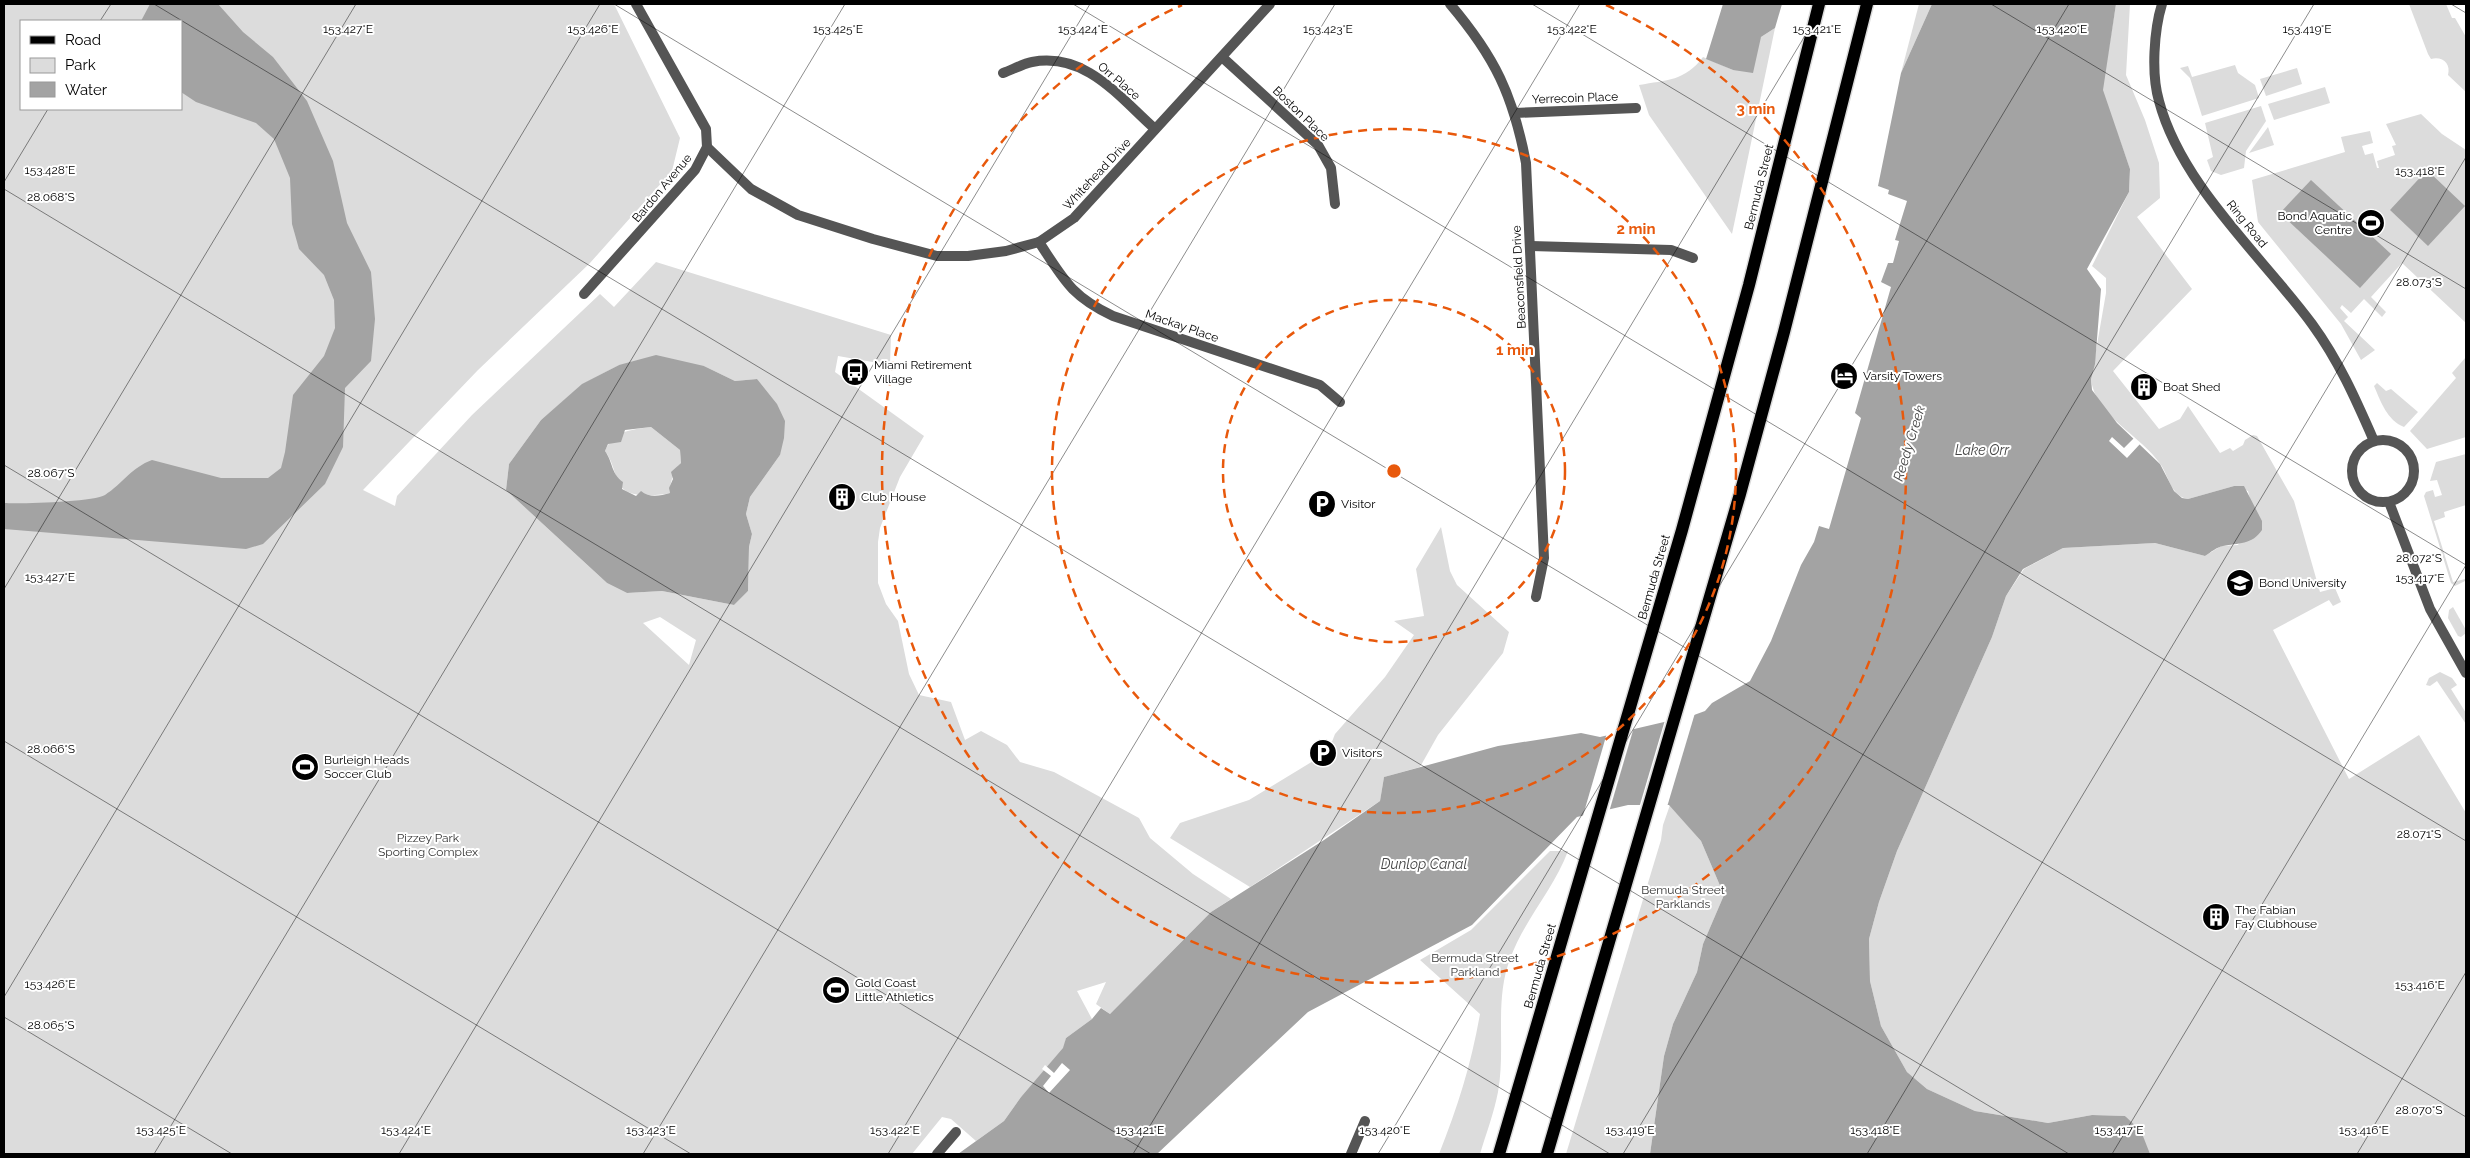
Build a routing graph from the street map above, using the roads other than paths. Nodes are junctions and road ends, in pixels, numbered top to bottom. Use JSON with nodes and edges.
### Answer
{"nodes":[{"id":1,"x":636,"y":4,"type":"edge"},
{"id":2,"x":1270,"y":4,"type":"edge"},
{"id":3,"x":1450,"y":4,"type":"edge"},
{"id":4,"x":1819,"y":4,"type":"edge"},
{"id":5,"x":1867,"y":4,"type":"edge"},
{"id":6,"x":2162,"y":4,"type":"edge"},
{"id":7,"x":1222,"y":57,"type":"junction"},
{"id":8,"x":1003,"y":73,"type":"dead end"},
{"id":9,"x":1636,"y":108,"type":"dead end"},
{"id":10,"x":1515,"y":112,"type":"junction"},
{"id":11,"x":1155,"y":129,"type":"junction"},
{"id":12,"x":707,"y":147,"type":"junction"},
{"id":13,"x":1335,"y":204,"type":"dead end"},
{"id":14,"x":1039,"y":242,"type":"junction"},
{"id":15,"x":1531,"y":246,"type":"junction"},
{"id":16,"x":1693,"y":258,"type":"dead end"},
{"id":17,"x":584,"y":294,"type":"dead end"},
{"id":18,"x":1340,"y":402,"type":"dead end"},
{"id":19,"x":2374,"y":441,"type":"junction"},
{"id":20,"x":2389,"y":502,"type":"junction"},
{"id":21,"x":1536,"y":597,"type":"dead end"},
{"id":22,"x":2466,"y":673,"type":"edge"},
{"id":23,"x":1365,"y":1121,"type":"dead end"},
{"id":24,"x":956,"y":1132,"type":"dead end"},
{"id":25,"x":937,"y":1154,"type":"edge"},
{"id":26,"x":1351,"y":1154,"type":"edge"},
{"id":27,"x":1499,"y":1154,"type":"edge"},
{"id":28,"x":1547,"y":1154,"type":"edge"}],
"edges":[{"from":1,"to":12,"type":"street","name":"Bardon Avenue"},
{"from":2,"to":7,"type":"street","name":"Whitehead Drive"},
{"from":3,"to":10,"type":"street","name":"Beaconsfield Drive"},
{"from":4,"to":27,"type":"main road","name":"Bermuda Street"},
{"from":5,"to":28,"type":"main road"},
{"from":6,"to":19,"type":"street","name":"Ring Road"},
{"from":7,"to":11,"type":"street","name":"Whitehead Drive"},
{"from":7,"to":13,"type":"street","name":"Boston Place"},
{"from":8,"to":11,"type":"street","name":"Orr Place"},
{"from":9,"to":10,"type":"street","name":"Yerrecoin Place"},
{"from":10,"to":15,"type":"street","name":"Beaconsfield Drive"},
{"from":11,"to":14,"type":"street","name":"Whitehead Drive"},
{"from":12,"to":14,"type":"street","name":"Whitehead Drive"},
{"from":12,"to":17,"type":"street","name":"Bardon Avenue"},
{"from":14,"to":18,"type":"street","name":"Mackay Place"},
{"from":15,"to":16,"type":"street"},
{"from":15,"to":21,"type":"street","name":"Beaconsfield Drive"},
{"from":19,"to":20,"type":"street"},
{"from":19,"to":20,"type":"street"},
{"from":20,"to":22,"type":"street"},
{"from":23,"to":26,"type":"street"},
{"from":24,"to":25,"type":"street"}]}
